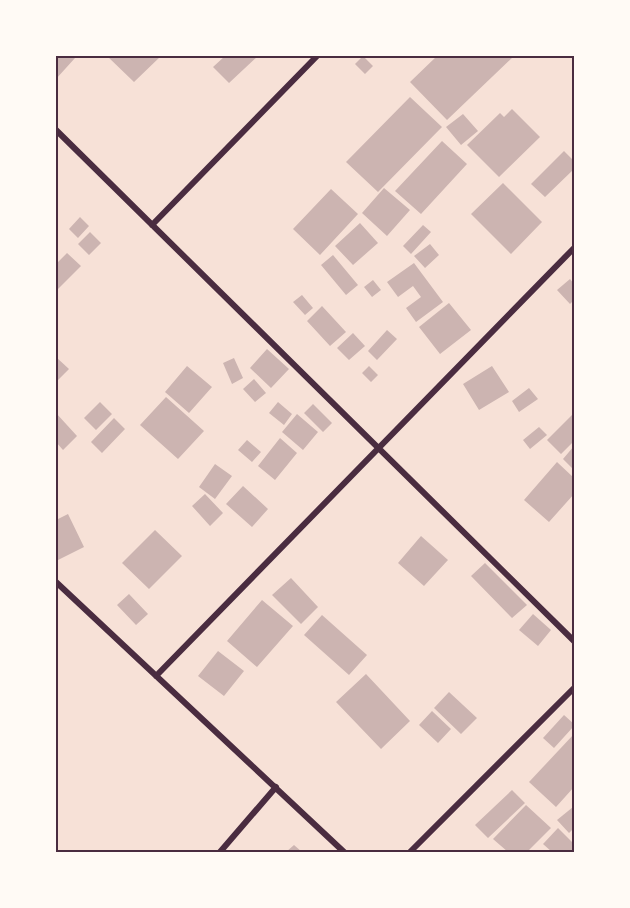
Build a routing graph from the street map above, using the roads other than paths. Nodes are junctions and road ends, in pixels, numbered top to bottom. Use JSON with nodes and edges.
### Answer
{"nodes":[{"id":1,"x":317,"y":56,"type":"edge"},
{"id":2,"x":56,"y":130,"type":"edge"},
{"id":3,"x":152,"y":225,"type":"junction"},
{"id":4,"x":574,"y":248,"type":"edge"},
{"id":5,"x":378,"y":447,"type":"junction"},
{"id":6,"x":56,"y":582,"type":"edge"},
{"id":7,"x":574,"y":641,"type":"edge"},
{"id":8,"x":156,"y":676,"type":"junction"},
{"id":9,"x":574,"y":688,"type":"edge"},
{"id":10,"x":276,"y":787,"type":"junction"},
{"id":11,"x":220,"y":852,"type":"edge"},
{"id":12,"x":344,"y":852,"type":"edge"},
{"id":13,"x":410,"y":852,"type":"edge"}],
"edges":[{"from":1,"to":3,"type":"street"},
{"from":2,"to":3,"type":"street"},
{"from":3,"to":5,"type":"street"},
{"from":4,"to":5,"type":"street"},
{"from":5,"to":7,"type":"street"},
{"from":5,"to":8,"type":"street"},
{"from":6,"to":8,"type":"street"},
{"from":8,"to":10,"type":"street"},
{"from":9,"to":13,"type":"street"},
{"from":10,"to":11,"type":"street"},
{"from":10,"to":12,"type":"street"}]}
